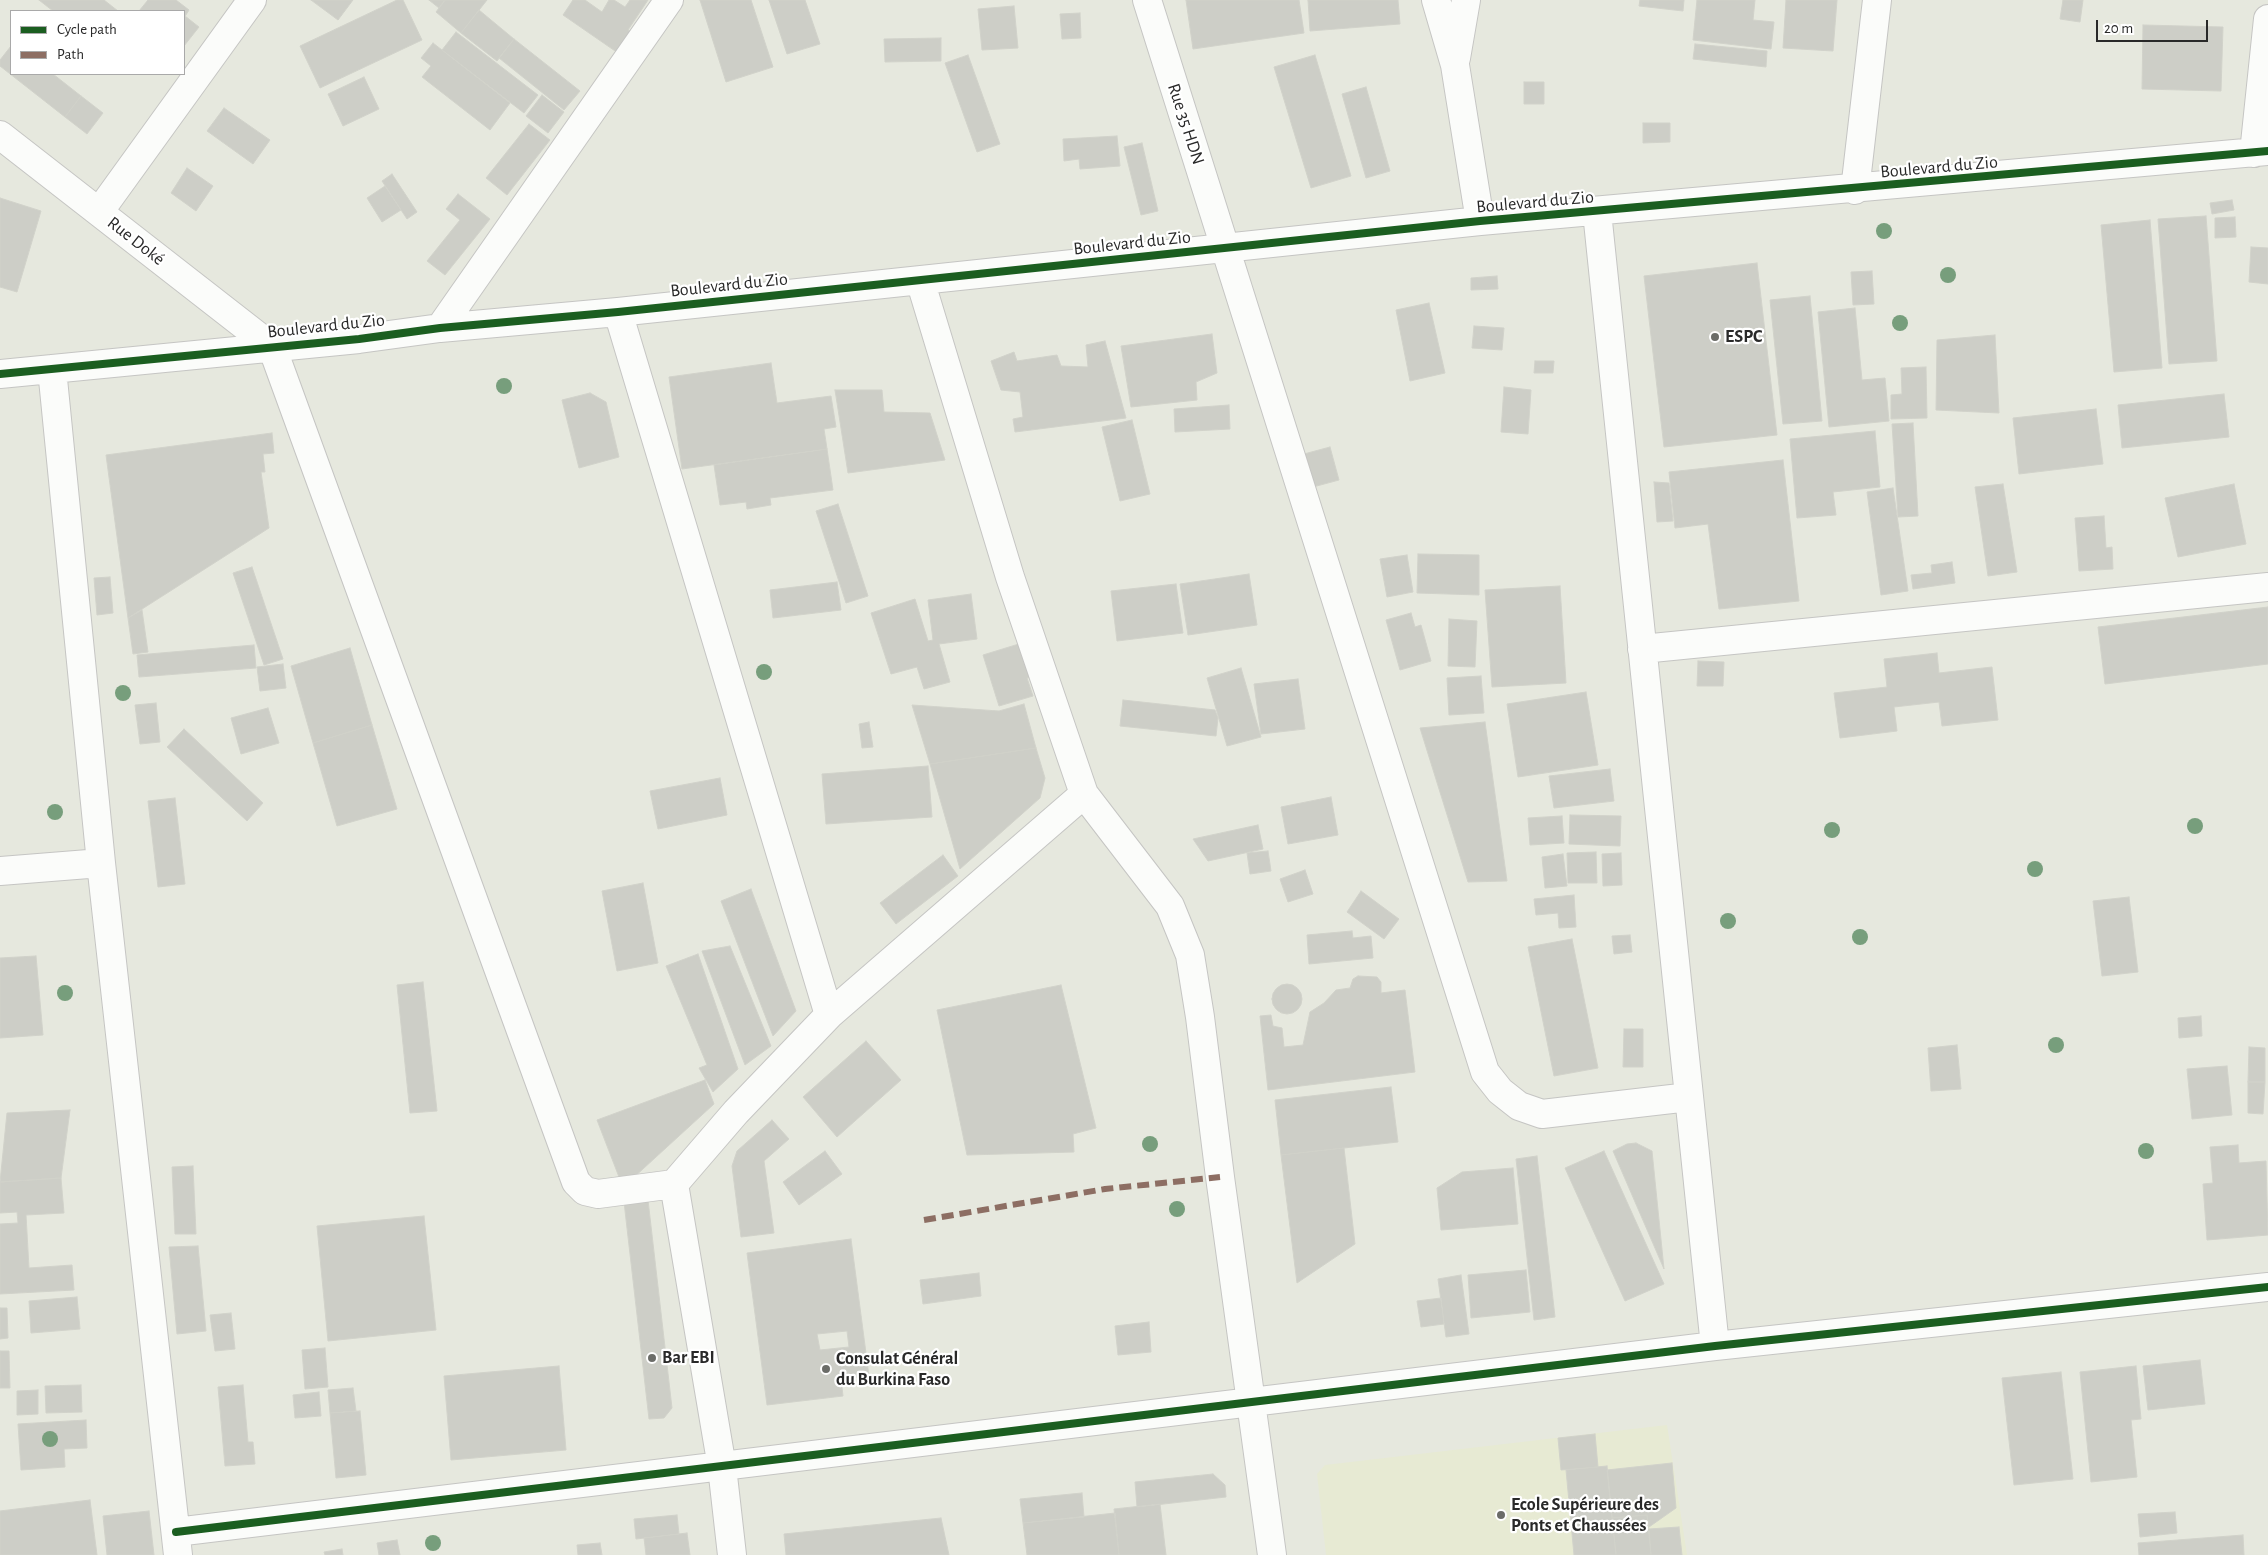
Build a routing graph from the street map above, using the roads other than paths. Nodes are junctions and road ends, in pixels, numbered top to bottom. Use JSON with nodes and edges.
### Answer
{"nodes":[{"id":1,"x":252,"y":0,"type":"edge"},
{"id":2,"x":669,"y":0,"type":"edge"},
{"id":3,"x":1146,"y":0,"type":"edge"},
{"id":4,"x":1436,"y":0,"type":"edge"},
{"id":5,"x":1466,"y":0,"type":"edge"},
{"id":6,"x":1877,"y":0,"type":"edge"},
{"id":7,"x":2268,"y":19,"type":"edge"},
{"id":8,"x":1455,"y":65,"type":"junction"},
{"id":9,"x":0,"y":135,"type":"edge"},
{"id":10,"x":2261,"y":152,"type":"edge"},
{"id":11,"x":1855,"y":190,"type":"junction"},
{"id":12,"x":99,"y":212,"type":"junction"},
{"id":13,"x":1597,"y":212,"type":"junction"},
{"id":14,"x":1480,"y":221,"type":"junction"},
{"id":15,"x":1225,"y":248,"type":"junction"},
{"id":16,"x":920,"y":280,"type":"junction"},
{"id":17,"x":618,"y":312,"type":"junction"},
{"id":18,"x":440,"y":328,"type":"junction"},
{"id":19,"x":272,"y":347,"type":"junction"},
{"id":20,"x":52,"y":369,"type":"junction"},
{"id":21,"x":0,"y":374,"type":"edge"},
{"id":22,"x":2268,"y":587,"type":"edge"},
{"id":23,"x":1642,"y":649,"type":"junction"},
{"id":24,"x":1084,"y":794,"type":"junction"},
{"id":25,"x":101,"y":863,"type":"junction"},
{"id":26,"x":0,"y":871,"type":"edge"},
{"id":27,"x":829,"y":1015,"type":"junction"},
{"id":28,"x":1689,"y":1097,"type":"junction"},
{"id":29,"x":674,"y":1184,"type":"junction"},
{"id":30,"x":2268,"y":1287,"type":"edge"},
{"id":31,"x":1715,"y":1346,"type":"junction"},
{"id":32,"x":1252,"y":1402,"type":"junction"},
{"id":33,"x":722,"y":1467,"type":"junction"},
{"id":34,"x":177,"y":1544,"type":"edge"},
{"id":35,"x":732,"y":1555,"type":"edge"},
{"id":36,"x":1272,"y":1555,"type":"edge"}],
"edges":[{"from":1,"to":12,"type":"street"},
{"from":2,"to":18,"type":"street"},
{"from":3,"to":15,"type":"street","name":"Rue 35 HDN"},
{"from":4,"to":8,"type":"street"},
{"from":5,"to":8,"type":"street"},
{"from":6,"to":11,"type":"street"},
{"from":7,"to":10,"type":"street"},
{"from":8,"to":14,"type":"street"},
{"from":9,"to":12,"type":"street","name":"Rue Doké"},
{"from":10,"to":11,"type":"street","name":"Boulevard du Zio"},
{"from":11,"to":13,"type":"street","name":"Boulevard du Zio"},
{"from":12,"to":19,"type":"street","name":"Rue Doké"},
{"from":13,"to":14,"type":"street","name":"Boulevard du Zio"},
{"from":13,"to":23,"type":"street"},
{"from":14,"to":15,"type":"street","name":"Boulevard du Zio"},
{"from":15,"to":16,"type":"street","name":"Boulevard du Zio"},
{"from":15,"to":28,"type":"street","name":"Rue 35 HDN"},
{"from":16,"to":17,"type":"street","name":"Boulevard du Zio"},
{"from":16,"to":24,"type":"street"},
{"from":17,"to":18,"type":"street","name":"Boulevard du Zio"},
{"from":17,"to":27,"type":"street"},
{"from":18,"to":19,"type":"street","name":"Boulevard du Zio"},
{"from":19,"to":20,"type":"street","name":"Boulevard du Zio"},
{"from":19,"to":29,"type":"street"},
{"from":20,"to":21,"type":"street","name":"Boulevard du Zio"},
{"from":20,"to":25,"type":"street"},
{"from":22,"to":23,"type":"street"},
{"from":23,"to":28,"type":"street"},
{"from":24,"to":27,"type":"street"},
{"from":24,"to":32,"type":"street"},
{"from":25,"to":26,"type":"street"},
{"from":25,"to":34,"type":"street"},
{"from":27,"to":29,"type":"street"},
{"from":28,"to":31,"type":"street"},
{"from":29,"to":33,"type":"street"},
{"from":30,"to":31,"type":"street"},
{"from":31,"to":32,"type":"street"},
{"from":32,"to":33,"type":"street"},
{"from":32,"to":36,"type":"street"},
{"from":33,"to":34,"type":"street"},
{"from":33,"to":35,"type":"street"}]}
